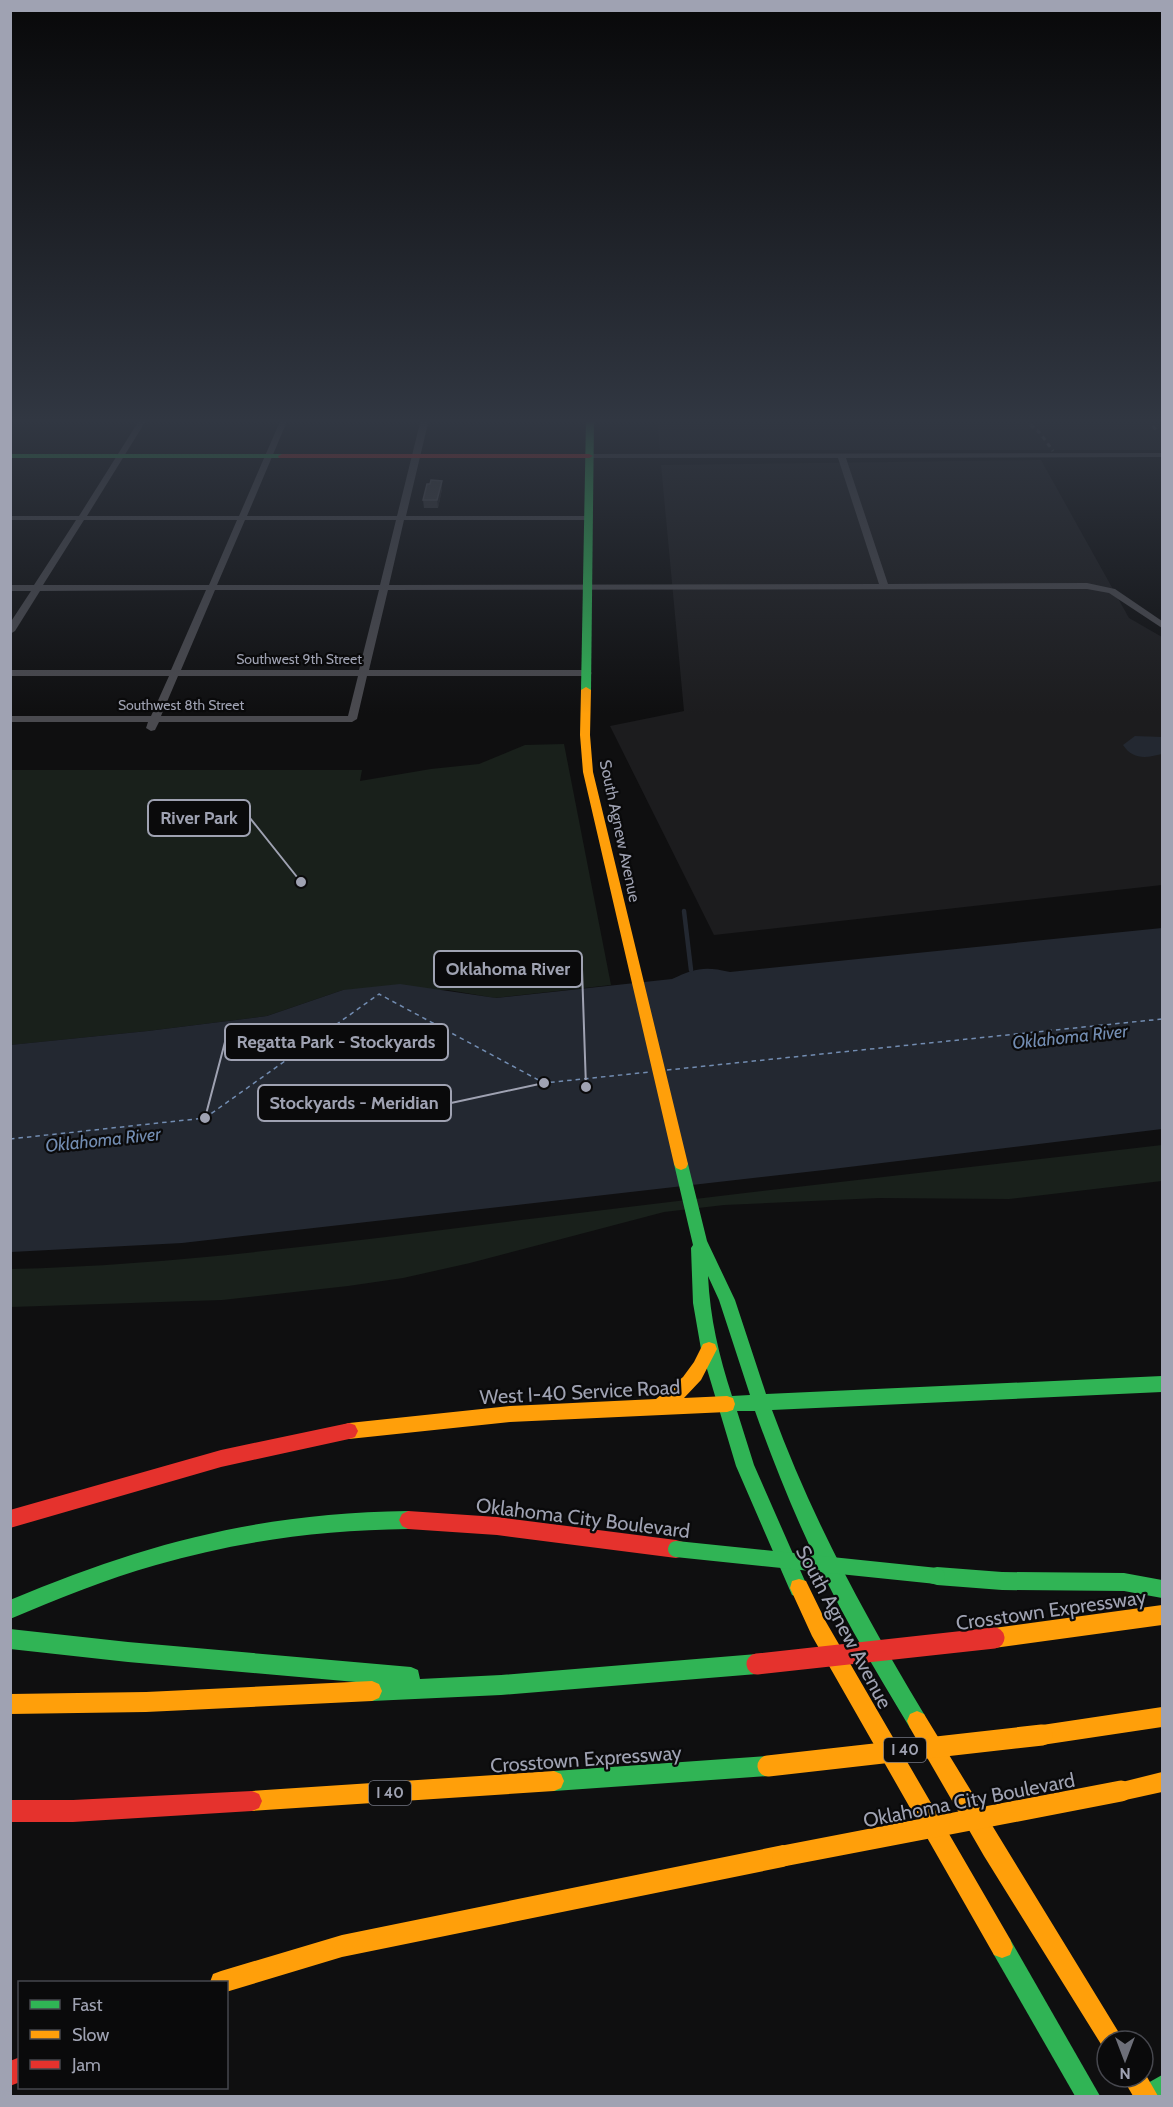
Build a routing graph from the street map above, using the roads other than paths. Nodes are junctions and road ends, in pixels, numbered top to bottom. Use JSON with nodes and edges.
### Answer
{"nodes":[{"id":1,"x":861,"y":517,"type":"edge"},
{"id":2,"x":10,"y":518,"type":"edge"},
{"id":3,"x":82,"y":518,"type":"junction"},
{"id":4,"x":243,"y":518,"type":"junction"},
{"id":5,"x":402,"y":518,"type":"junction"},
{"id":6,"x":589,"y":518,"type":"joint"},
{"id":7,"x":884,"y":586,"type":"junction"},
{"id":8,"x":213,"y":587,"type":"junction"},
{"id":9,"x":384,"y":587,"type":"junction"},
{"id":10,"x":588,"y":587,"type":"junction"},
{"id":11,"x":10,"y":588,"type":"edge"},
{"id":12,"x":38,"y":588,"type":"junction"},
{"id":13,"x":1162,"y":625,"type":"edge"},
{"id":14,"x":10,"y":631,"type":"edge"},
{"id":15,"x":365,"y":672,"type":"junction"},
{"id":16,"x":10,"y":673,"type":"edge"},
{"id":17,"x":174,"y":673,"type":"junction"},
{"id":18,"x":587,"y":673,"type":"junction"},
{"id":19,"x":157,"y":718,"type":"junction"},
{"id":20,"x":10,"y":719,"type":"edge"},
{"id":21,"x":151,"y":728,"type":"dead end"},
{"id":22,"x":699,"y":1240,"type":"junction"},
{"id":23,"x":709,"y":1349,"type":"junction"},
{"id":24,"x":1162,"y":1384,"type":"edge"},
{"id":25,"x":760,"y":1402,"type":"junction"},
{"id":26,"x":724,"y":1404,"type":"junction"},
{"id":27,"x":658,"y":1407,"type":"junction"},
{"id":28,"x":10,"y":1519,"type":"edge"},
{"id":29,"x":1162,"y":1589,"type":"edge"},
{"id":30,"x":10,"y":1610,"type":"edge"},
{"id":31,"x":1162,"y":1615,"type":"edge"},
{"id":32,"x":10,"y":1639,"type":"edge"},
{"id":33,"x":501,"y":1685,"type":"junction"},
{"id":34,"x":10,"y":1704,"type":"edge"},
{"id":35,"x":1162,"y":1717,"type":"edge"},
{"id":36,"x":1162,"y":1782,"type":"edge"},
{"id":37,"x":10,"y":1811,"type":"edge"},
{"id":38,"x":228,"y":1981,"type":"edge"},
{"id":39,"x":1105,"y":2029,"type":"edge"},
{"id":40,"x":1162,"y":2087,"type":"edge"},
{"id":41,"x":1088,"y":2097,"type":"edge"},
{"id":42,"x":1147,"y":2097,"type":"edge"}],
"edges":[{"from":1,"to":7,"type":"street"},
{"from":2,"to":3,"type":"street"},
{"from":3,"to":4,"type":"street"},
{"from":3,"to":12,"type":"street"},
{"from":4,"to":5,"type":"street"},
{"from":4,"to":8,"type":"street"},
{"from":5,"to":6,"type":"street"},
{"from":5,"to":9,"type":"street"},
{"from":6,"to":10,"type":"main road","name":"South Agnew Avenue"},
{"from":7,"to":10,"type":"street"},
{"from":7,"to":13,"type":"street"},
{"from":8,"to":9,"type":"street"},
{"from":8,"to":12,"type":"street"},
{"from":8,"to":17,"type":"street"},
{"from":9,"to":10,"type":"street"},
{"from":9,"to":15,"type":"street"},
{"from":10,"to":18,"type":"main road","name":"South Agnew Avenue"},
{"from":11,"to":12,"type":"street"},
{"from":12,"to":14,"type":"street"},
{"from":15,"to":17,"type":"street","name":"Southwest 9th Street"},
{"from":15,"to":18,"type":"street","name":"Southwest 9th Street"},
{"from":15,"to":19,"type":"street","name":"Southwest 8th Street"},
{"from":16,"to":17,"type":"street","name":"Southwest 9th Street"},
{"from":17,"to":19,"type":"street"},
{"from":18,"to":22,"type":"main road","name":"South Agnew Avenue"},
{"from":19,"to":20,"type":"street","name":"Southwest 8th Street"},
{"from":19,"to":21,"type":"street"},
{"from":22,"to":23,"type":"main road","name":"South Agnew Avenue"},
{"from":22,"to":25,"type":"main road","name":"South Agnew Avenue"},
{"from":23,"to":26,"type":"main road","name":"South Agnew Avenue"},
{"from":23,"to":27,"type":"main road"},
{"from":24,"to":25,"type":"main road","name":"West I-40 Service Road"},
{"from":25,"to":26,"type":"main road","name":"West I-40 Service Road"},
{"from":25,"to":39,"type":"main road","name":"South Agnew Avenue"},
{"from":26,"to":27,"type":"main road","name":"West I-40 Service Road"},
{"from":26,"to":41,"type":"main road","name":"South Agnew Avenue"},
{"from":27,"to":28,"type":"main road","name":"West I-40 Service Road"},
{"from":29,"to":30,"type":"main road","name":"Oklahoma City Boulevard","bridge":true},
{"from":31,"to":33,"type":"main road","name":"Crosstown Expressway","bridge":true},
{"from":32,"to":33,"type":"main road"},
{"from":33,"to":34,"type":"main road","name":"Crosstown Expressway"},
{"from":35,"to":37,"type":"main road","name":"Crosstown Expressway","number":"I 40","bridge":true},
{"from":36,"to":38,"type":"main road","name":"Oklahoma City Boulevard","bridge":true},
{"from":40,"to":42,"type":"main road"}]}
